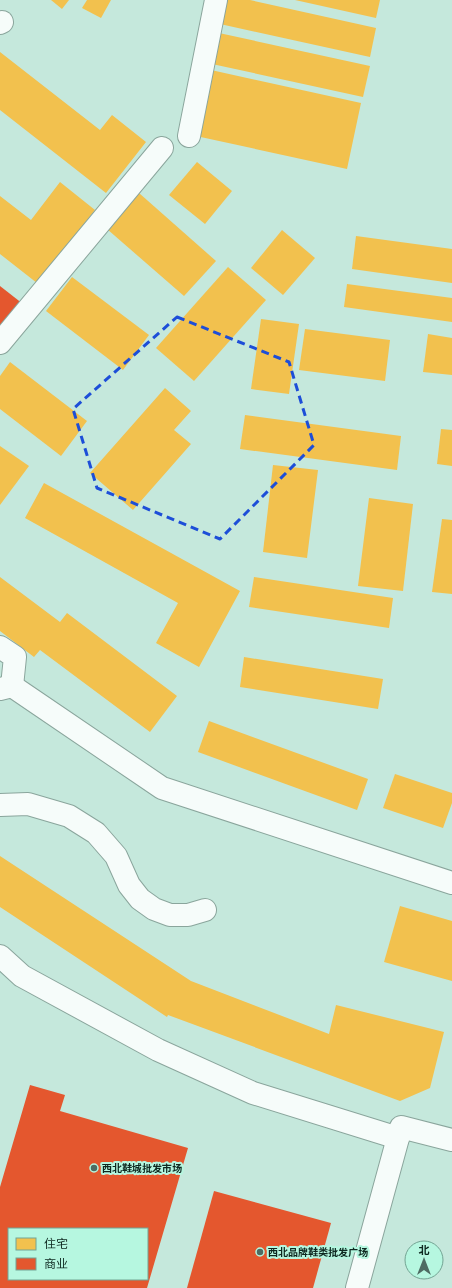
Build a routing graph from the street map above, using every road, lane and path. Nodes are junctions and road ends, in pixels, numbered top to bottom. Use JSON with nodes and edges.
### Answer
{"nodes":[{"id":1,"x":216,"y":0,"type":"edge"},
{"id":2,"x":188,"y":136,"type":"dead end"},
{"id":3,"x":162,"y":148,"type":"dead end"},
{"id":4,"x":0,"y":343,"type":"edge"},
{"id":5,"x":0,"y":647,"type":"edge"},
{"id":6,"x":6,"y":687,"type":"edge"},
{"id":7,"x":0,"y":805,"type":"edge"},
{"id":8,"x":452,"y":883,"type":"edge"},
{"id":9,"x":205,"y":910,"type":"dead end"},
{"id":10,"x":0,"y":956,"type":"edge"},
{"id":11,"x":398,"y":1138,"type":"junction"},
{"id":12,"x":452,"y":1140,"type":"edge"},
{"id":13,"x":357,"y":1288,"type":"edge"}],
"edges":[{"from":1,"to":2,"type":"street"},
{"from":3,"to":4,"type":"street"},
{"from":5,"to":6,"type":"street"},
{"from":6,"to":8,"type":"street"},
{"from":7,"to":9,"type":"street"},
{"from":10,"to":11,"type":"street"},
{"from":11,"to":12,"type":"street"},
{"from":11,"to":13,"type":"street"}]}
